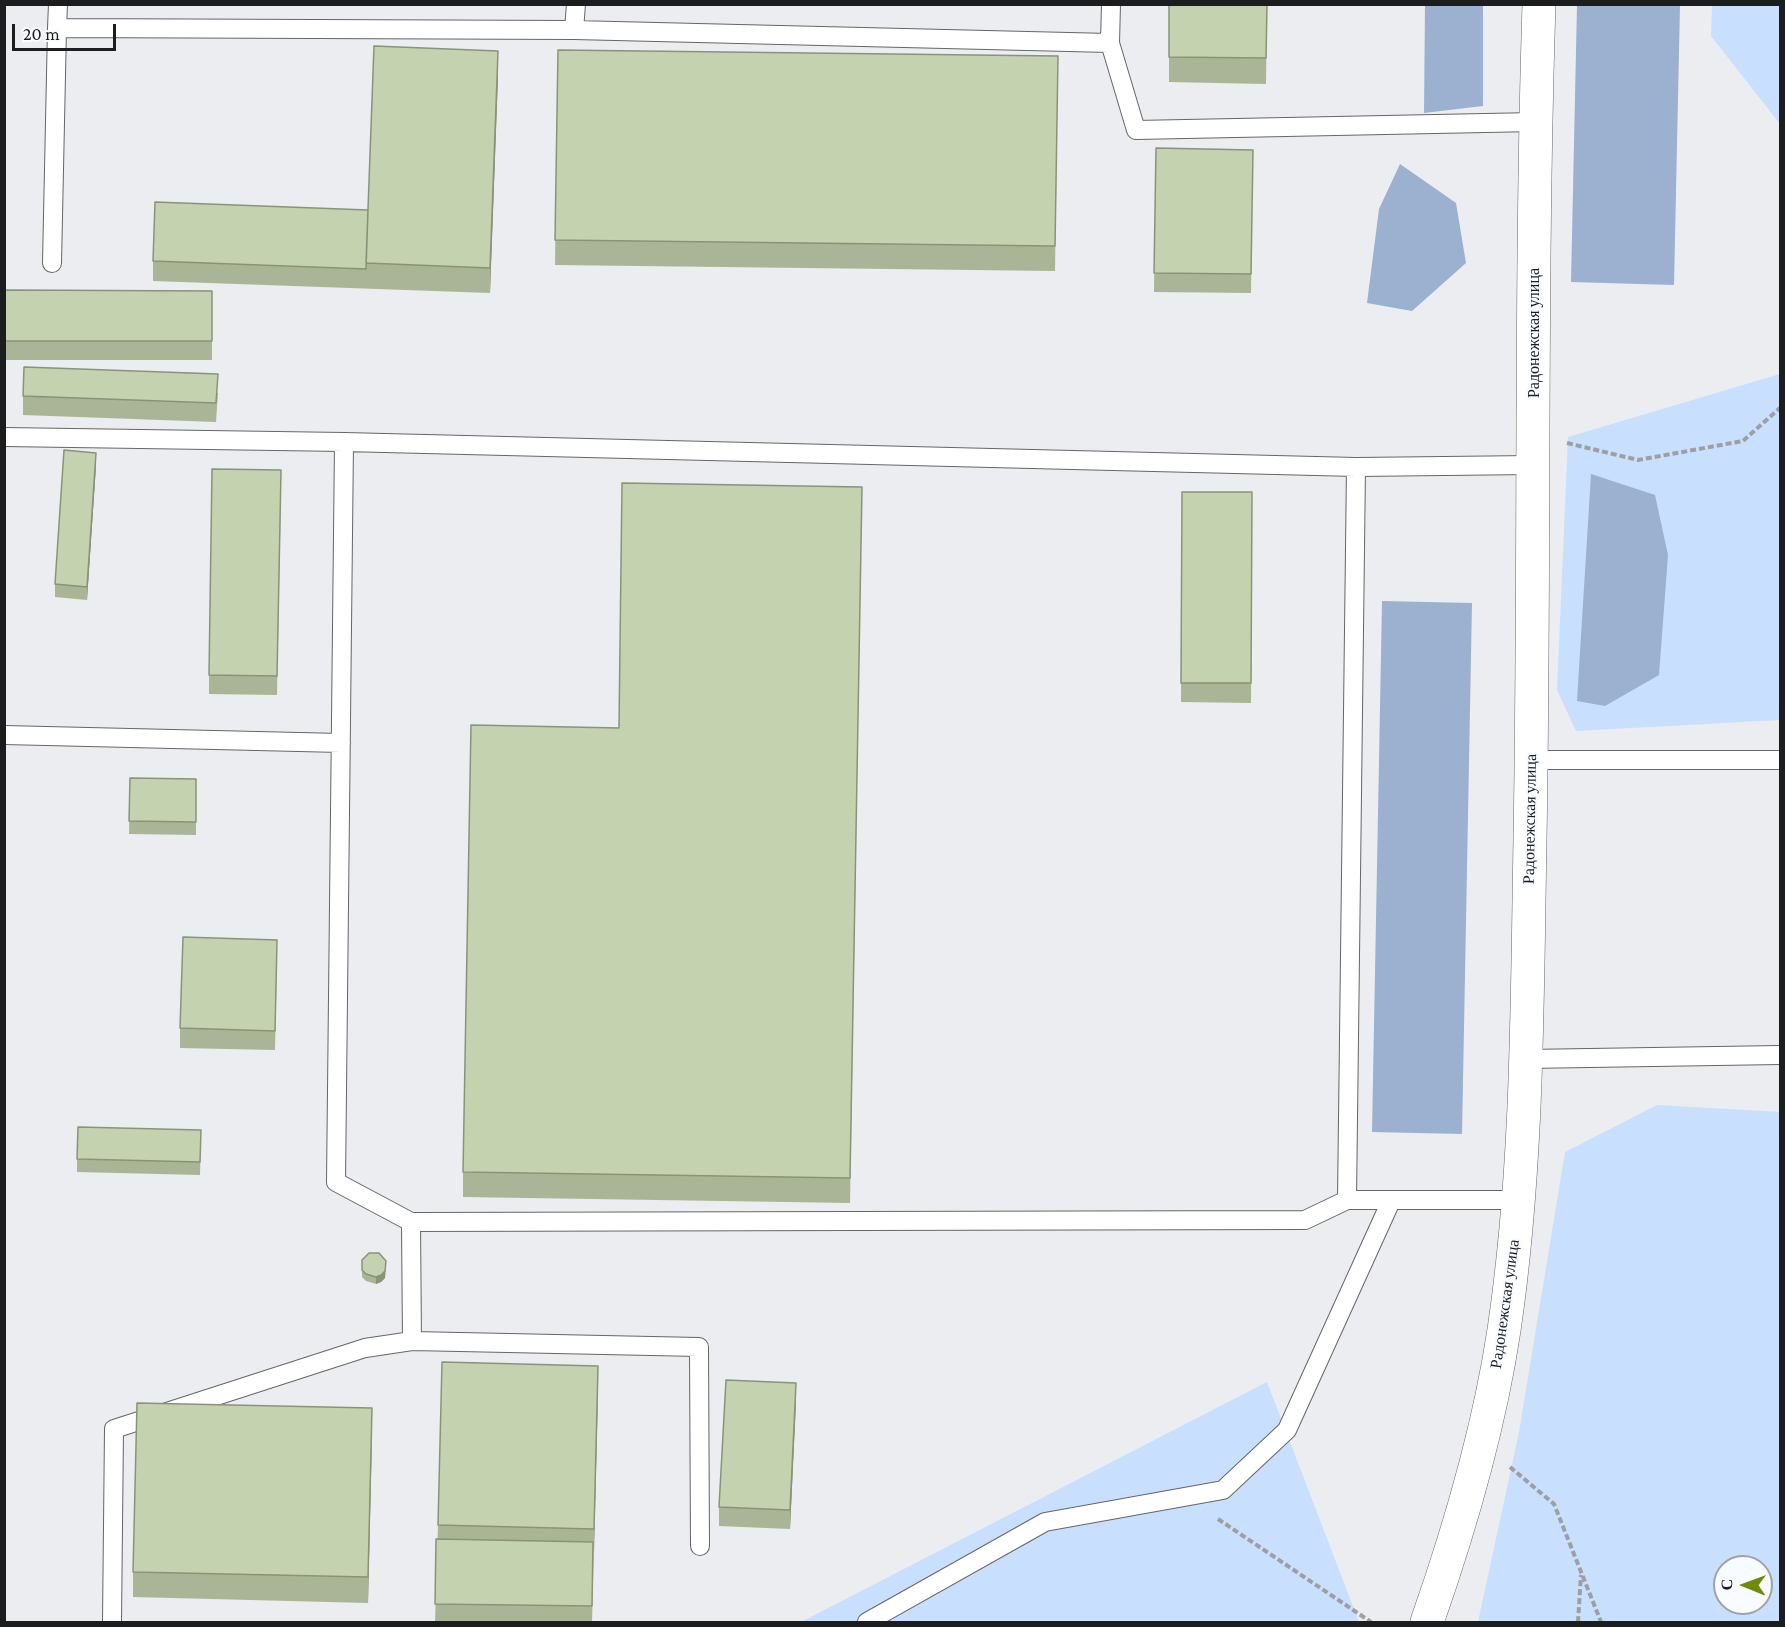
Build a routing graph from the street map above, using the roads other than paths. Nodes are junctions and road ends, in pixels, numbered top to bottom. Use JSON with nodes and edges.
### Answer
{"nodes":[{"id":1,"x":58,"y":4,"type":"edge"},
{"id":2,"x":576,"y":4,"type":"edge"},
{"id":3,"x":1111,"y":4,"type":"edge"},
{"id":4,"x":1539,"y":4,"type":"edge"},
{"id":5,"x":57,"y":28,"type":"junction"},
{"id":6,"x":574,"y":30,"type":"junction"},
{"id":7,"x":1110,"y":43,"type":"junction"},
{"id":8,"x":1535,"y":122,"type":"junction"},
{"id":9,"x":52,"y":263,"type":"dead end"},
{"id":10,"x":4,"y":437,"type":"edge"},
{"id":11,"x":344,"y":442,"type":"junction"},
{"id":12,"x":1534,"y":450,"type":"junction"},
{"id":13,"x":1356,"y":466,"type":"junction"},
{"id":14,"x":4,"y":735,"type":"edge"},
{"id":15,"x":340,"y":743,"type":"junction"},
{"id":16,"x":1532,"y":760,"type":"junction"},
{"id":17,"x":1780,"y":760,"type":"edge"},
{"id":18,"x":1780,"y":1055,"type":"edge"},
{"id":19,"x":1526,"y":1059,"type":"junction"},
{"id":20,"x":1347,"y":1200,"type":"junction"},
{"id":21,"x":1519,"y":1200,"type":"junction"},
{"id":22,"x":1391,"y":1201,"type":"junction"},
{"id":23,"x":411,"y":1221,"type":"junction"},
{"id":24,"x":412,"y":1341,"type":"junction"},
{"id":25,"x":700,"y":1546,"type":"dead end"},
{"id":26,"x":112,"y":1623,"type":"edge"},
{"id":27,"x":867,"y":1623,"type":"edge"},
{"id":28,"x":1427,"y":1623,"type":"edge"}],
"edges":[{"from":1,"to":5,"type":"lane"},
{"from":2,"to":6,"type":"lane"},
{"from":3,"to":7,"type":"lane"},
{"from":4,"to":8,"type":"street","name":"Радонежская улица"},
{"from":5,"to":6,"type":"lane"},
{"from":5,"to":9,"type":"lane"},
{"from":6,"to":7,"type":"lane"},
{"from":7,"to":8,"type":"lane"},
{"from":8,"to":12,"type":"street","name":"Радонежская улица"},
{"from":10,"to":11,"type":"lane"},
{"from":11,"to":13,"type":"lane"},
{"from":11,"to":15,"type":"lane"},
{"from":12,"to":13,"type":"lane"},
{"from":12,"to":16,"type":"street","name":"Радонежская улица"},
{"from":13,"to":20,"type":"lane"},
{"from":14,"to":15,"type":"lane"},
{"from":15,"to":23,"type":"lane"},
{"from":16,"to":17,"type":"lane"},
{"from":16,"to":19,"type":"street","name":"Радонежская улица"},
{"from":18,"to":19,"type":"lane"},
{"from":19,"to":21,"type":"street","name":"Радонежская улица"},
{"from":20,"to":22,"type":"lane"},
{"from":20,"to":23,"type":"lane"},
{"from":21,"to":22,"type":"lane"},
{"from":21,"to":28,"type":"street","name":"Радонежская улица"},
{"from":22,"to":27,"type":"lane"},
{"from":23,"to":24,"type":"lane"},
{"from":24,"to":25,"type":"lane"},
{"from":24,"to":26,"type":"lane"}]}
